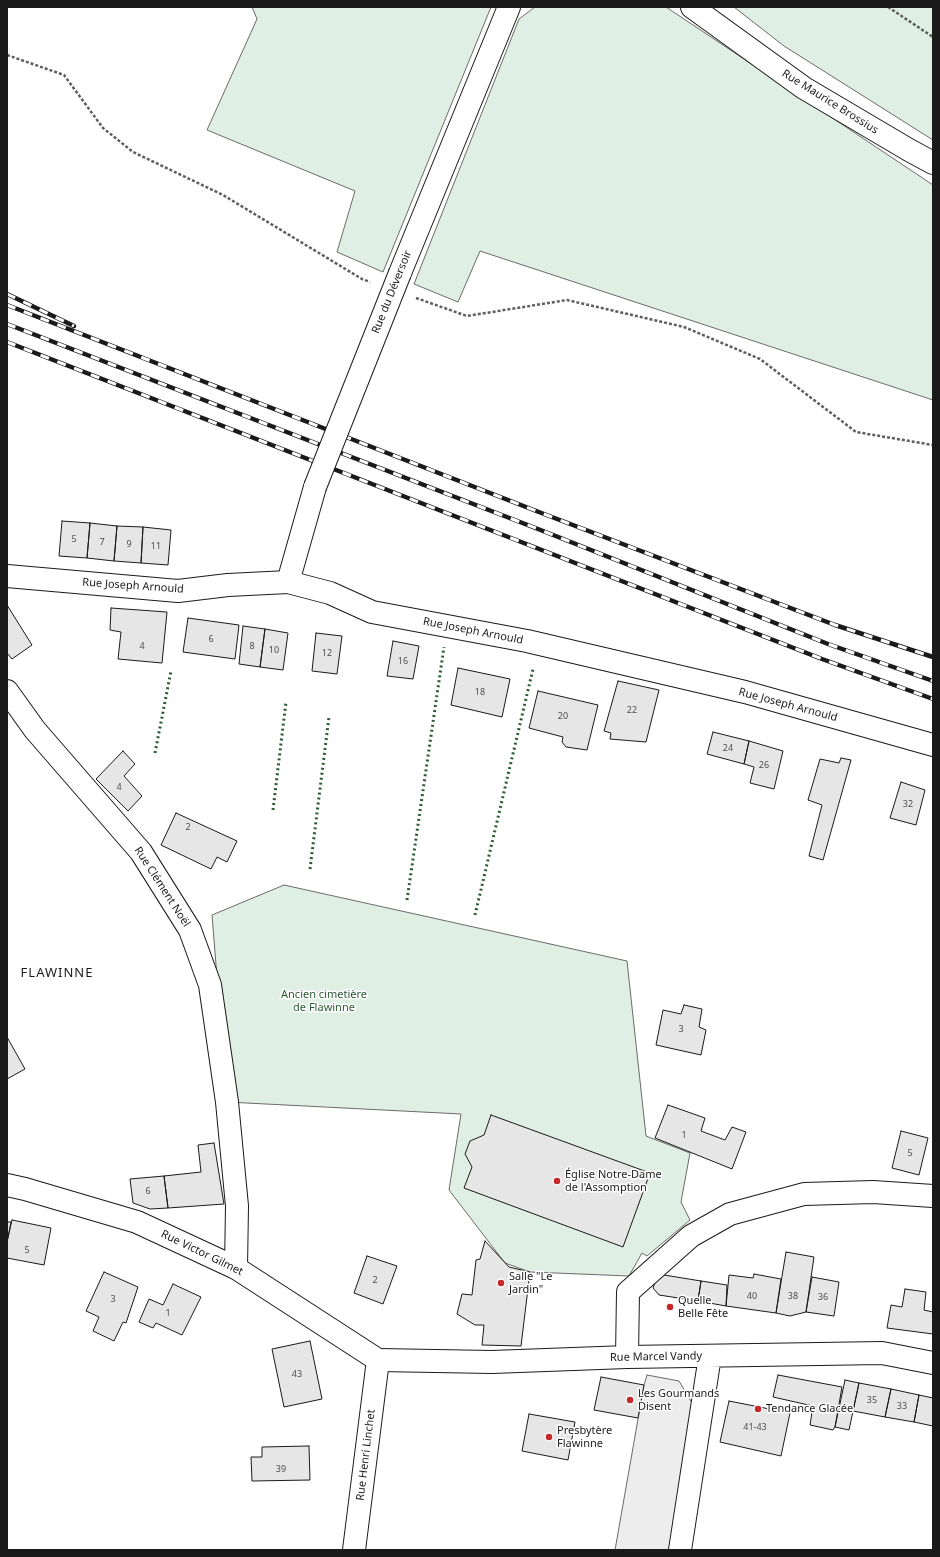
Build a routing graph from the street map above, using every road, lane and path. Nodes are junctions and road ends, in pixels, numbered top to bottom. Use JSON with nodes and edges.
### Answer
{"nodes":[{"id":1,"x":509,"y":7,"type":"edge"},
{"id":2,"x":692,"y":7,"type":"edge"},
{"id":3,"x":888,"y":7,"type":"edge"},
{"id":4,"x":933,"y":38,"type":"edge"},
{"id":5,"x":7,"y":56,"type":"edge"},
{"id":6,"x":933,"y":163,"type":"edge"},
{"id":7,"x":377,"y":284,"type":"dead end"},
{"id":8,"x":414,"y":297,"type":"dead end"},
{"id":9,"x":933,"y":445,"type":"edge"},
{"id":10,"x":7,"y":576,"type":"edge"},
{"id":11,"x":288,"y":582,"type":"junction"},
{"id":12,"x":7,"y":691,"type":"edge"},
{"id":13,"x":933,"y":745,"type":"edge"},
{"id":14,"x":7,"y":1185,"type":"edge"},
{"id":15,"x":933,"y":1196,"type":"edge"},
{"id":16,"x":236,"y":1268,"type":"junction"},
{"id":17,"x":710,"y":1356,"type":"junction"},
{"id":18,"x":627,"y":1357,"type":"junction"},
{"id":19,"x":378,"y":1360,"type":"junction"},
{"id":20,"x":933,"y":1363,"type":"edge"},
{"id":21,"x":354,"y":1550,"type":"edge"},
{"id":22,"x":680,"y":1550,"type":"edge"}],
"edges":[{"from":1,"to":11,"type":"street","name":"Rue du Déversoir","bridge":true},
{"from":2,"to":6,"type":"street","name":"Rue Maurice Brossius"},
{"from":3,"to":4,"type":"path"},
{"from":5,"to":7,"type":"path"},
{"from":8,"to":9,"type":"path"},
{"from":10,"to":11,"type":"street","name":"Rue Joseph Arnould"},
{"from":11,"to":13,"type":"street","name":"Rue Joseph Arnould"},
{"from":12,"to":16,"type":"street","name":"Rue Clément Noël"},
{"from":14,"to":16,"type":"street","name":"Rue Victor Gilmet"},
{"from":15,"to":18,"type":"street"},
{"from":16,"to":19,"type":"street","name":"Rue Victor Gilmet"},
{"from":17,"to":18,"type":"street","name":"Rue Marcel Vandy"},
{"from":17,"to":20,"type":"street","name":"Rue Marcel Vandy"},
{"from":17,"to":22,"type":"street"},
{"from":18,"to":19,"type":"street","name":"Rue Marcel Vandy"},
{"from":19,"to":21,"type":"street","name":"Rue Henri Linchet"}]}
